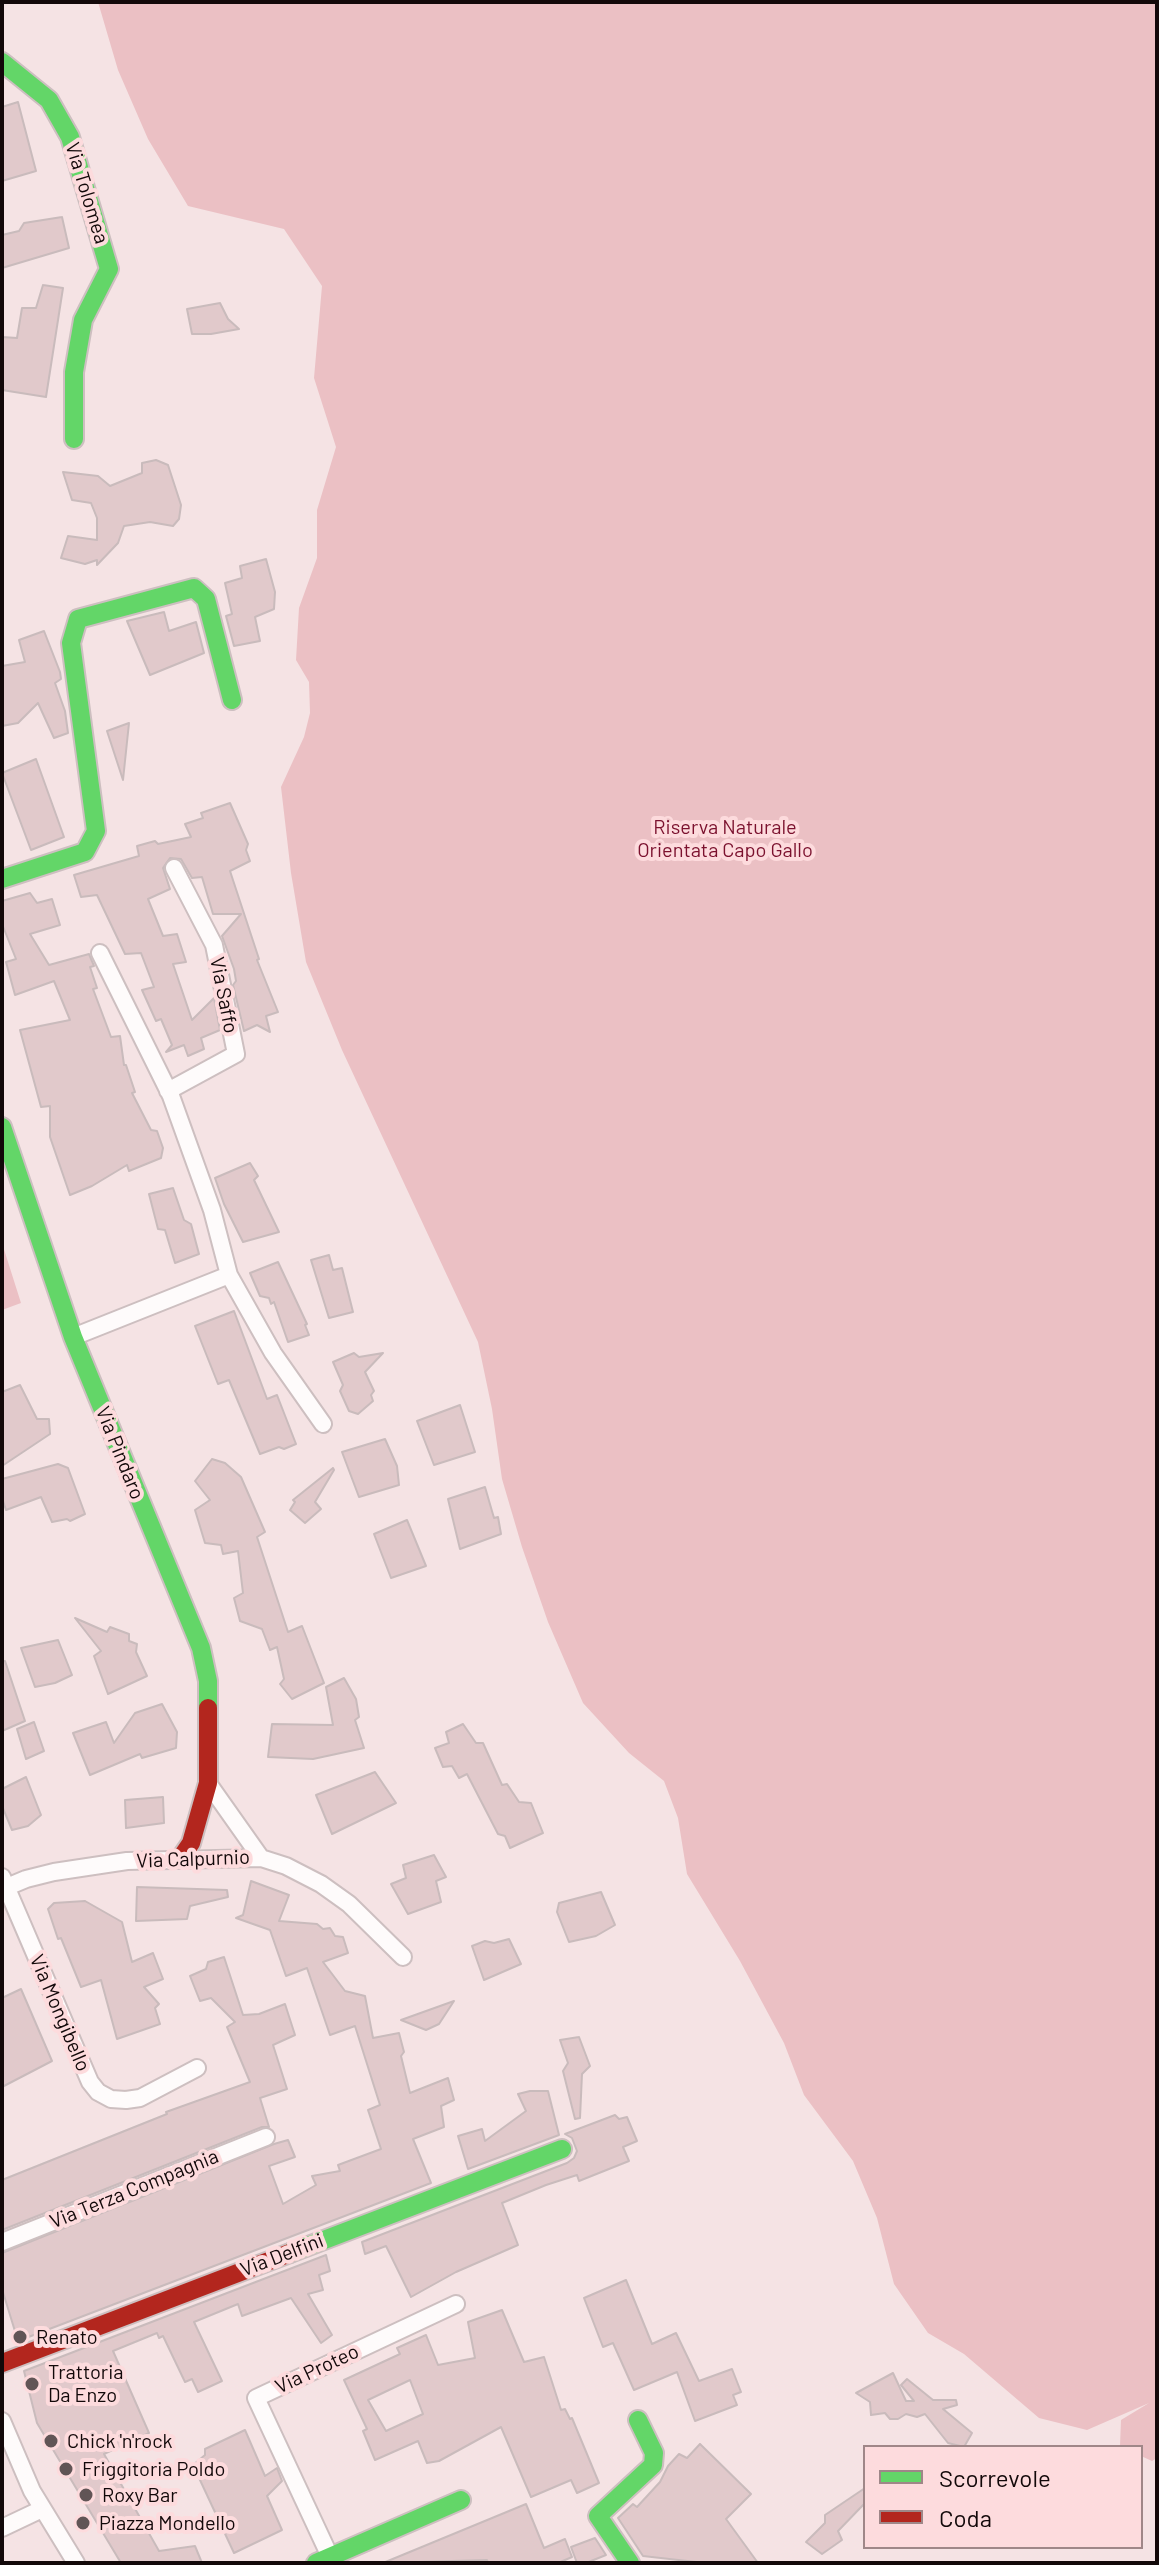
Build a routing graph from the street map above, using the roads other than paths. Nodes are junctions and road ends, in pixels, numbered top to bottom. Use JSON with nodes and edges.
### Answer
{"nodes":[{"id":1,"x":2,"y":62,"type":"edge"},
{"id":2,"x":74,"y":439,"type":"dead end"},
{"id":3,"x":232,"y":700,"type":"dead end"},
{"id":4,"x":174,"y":868,"type":"dead end"},
{"id":5,"x":2,"y":879,"type":"edge"},
{"id":6,"x":100,"y":953,"type":"dead end"},
{"id":7,"x":168,"y":1091,"type":"junction"},
{"id":8,"x":2,"y":1127,"type":"edge"},
{"id":9,"x":229,"y":1275,"type":"junction"},
{"id":10,"x":73,"y":1337,"type":"junction"},
{"id":11,"x":323,"y":1424,"type":"dead end"},
{"id":12,"x":208,"y":1783,"type":"junction"},
{"id":13,"x":261,"y":1858,"type":"junction"},
{"id":14,"x":180,"y":1859,"type":"junction"},
{"id":15,"x":4,"y":1884,"type":"edge"},
{"id":16,"x":403,"y":1957,"type":"dead end"},
{"id":17,"x":197,"y":2068,"type":"dead end"},
{"id":18,"x":266,"y":2137,"type":"dead end"},
{"id":19,"x":562,"y":2149,"type":"dead end"},
{"id":20,"x":2,"y":2242,"type":"edge"},
{"id":21,"x":456,"y":2304,"type":"dead end"},
{"id":22,"x":2,"y":2363,"type":"edge"},
{"id":23,"x":638,"y":2420,"type":"dead end"},
{"id":24,"x":2,"y":2421,"type":"edge"},
{"id":25,"x":461,"y":2500,"type":"dead end"},
{"id":26,"x":42,"y":2509,"type":"junction"},
{"id":27,"x":2,"y":2528,"type":"edge"},
{"id":28,"x":327,"y":2561,"type":"edge"},
{"id":29,"x":76,"y":2563,"type":"edge"},
{"id":30,"x":630,"y":2563,"type":"edge"}],
"edges":[{"from":1,"to":2,"type":"street","name":"Via Tolomea"},
{"from":3,"to":5,"type":"street"},
{"from":4,"to":7,"type":"street","name":"Via Saffo"},
{"from":6,"to":7,"type":"street"},
{"from":7,"to":9,"type":"street"},
{"from":8,"to":10,"type":"street","name":"Via Pindaro"},
{"from":9,"to":10,"type":"street"},
{"from":9,"to":11,"type":"street"},
{"from":10,"to":12,"type":"street","name":"Via Pindaro"},
{"from":12,"to":13,"type":"street"},
{"from":12,"to":14,"type":"street","name":"Via Pindaro"},
{"from":13,"to":14,"type":"street","name":"Via Calpurnio"},
{"from":13,"to":16,"type":"street","name":"Via Calpurnio"},
{"from":14,"to":15,"type":"street","name":"Via Calpurnio"},
{"from":15,"to":17,"type":"street","name":"Via Mongibello"},
{"from":18,"to":20,"type":"street","name":"Via Terza Compagnia"},
{"from":19,"to":22,"type":"street","name":"Via Delfini"},
{"from":21,"to":28,"type":"street","name":"Via Proteo"},
{"from":23,"to":30,"type":"street"},
{"from":24,"to":26,"type":"street"},
{"from":25,"to":28,"type":"street"},
{"from":26,"to":27,"type":"street"},
{"from":26,"to":29,"type":"street"}]}
